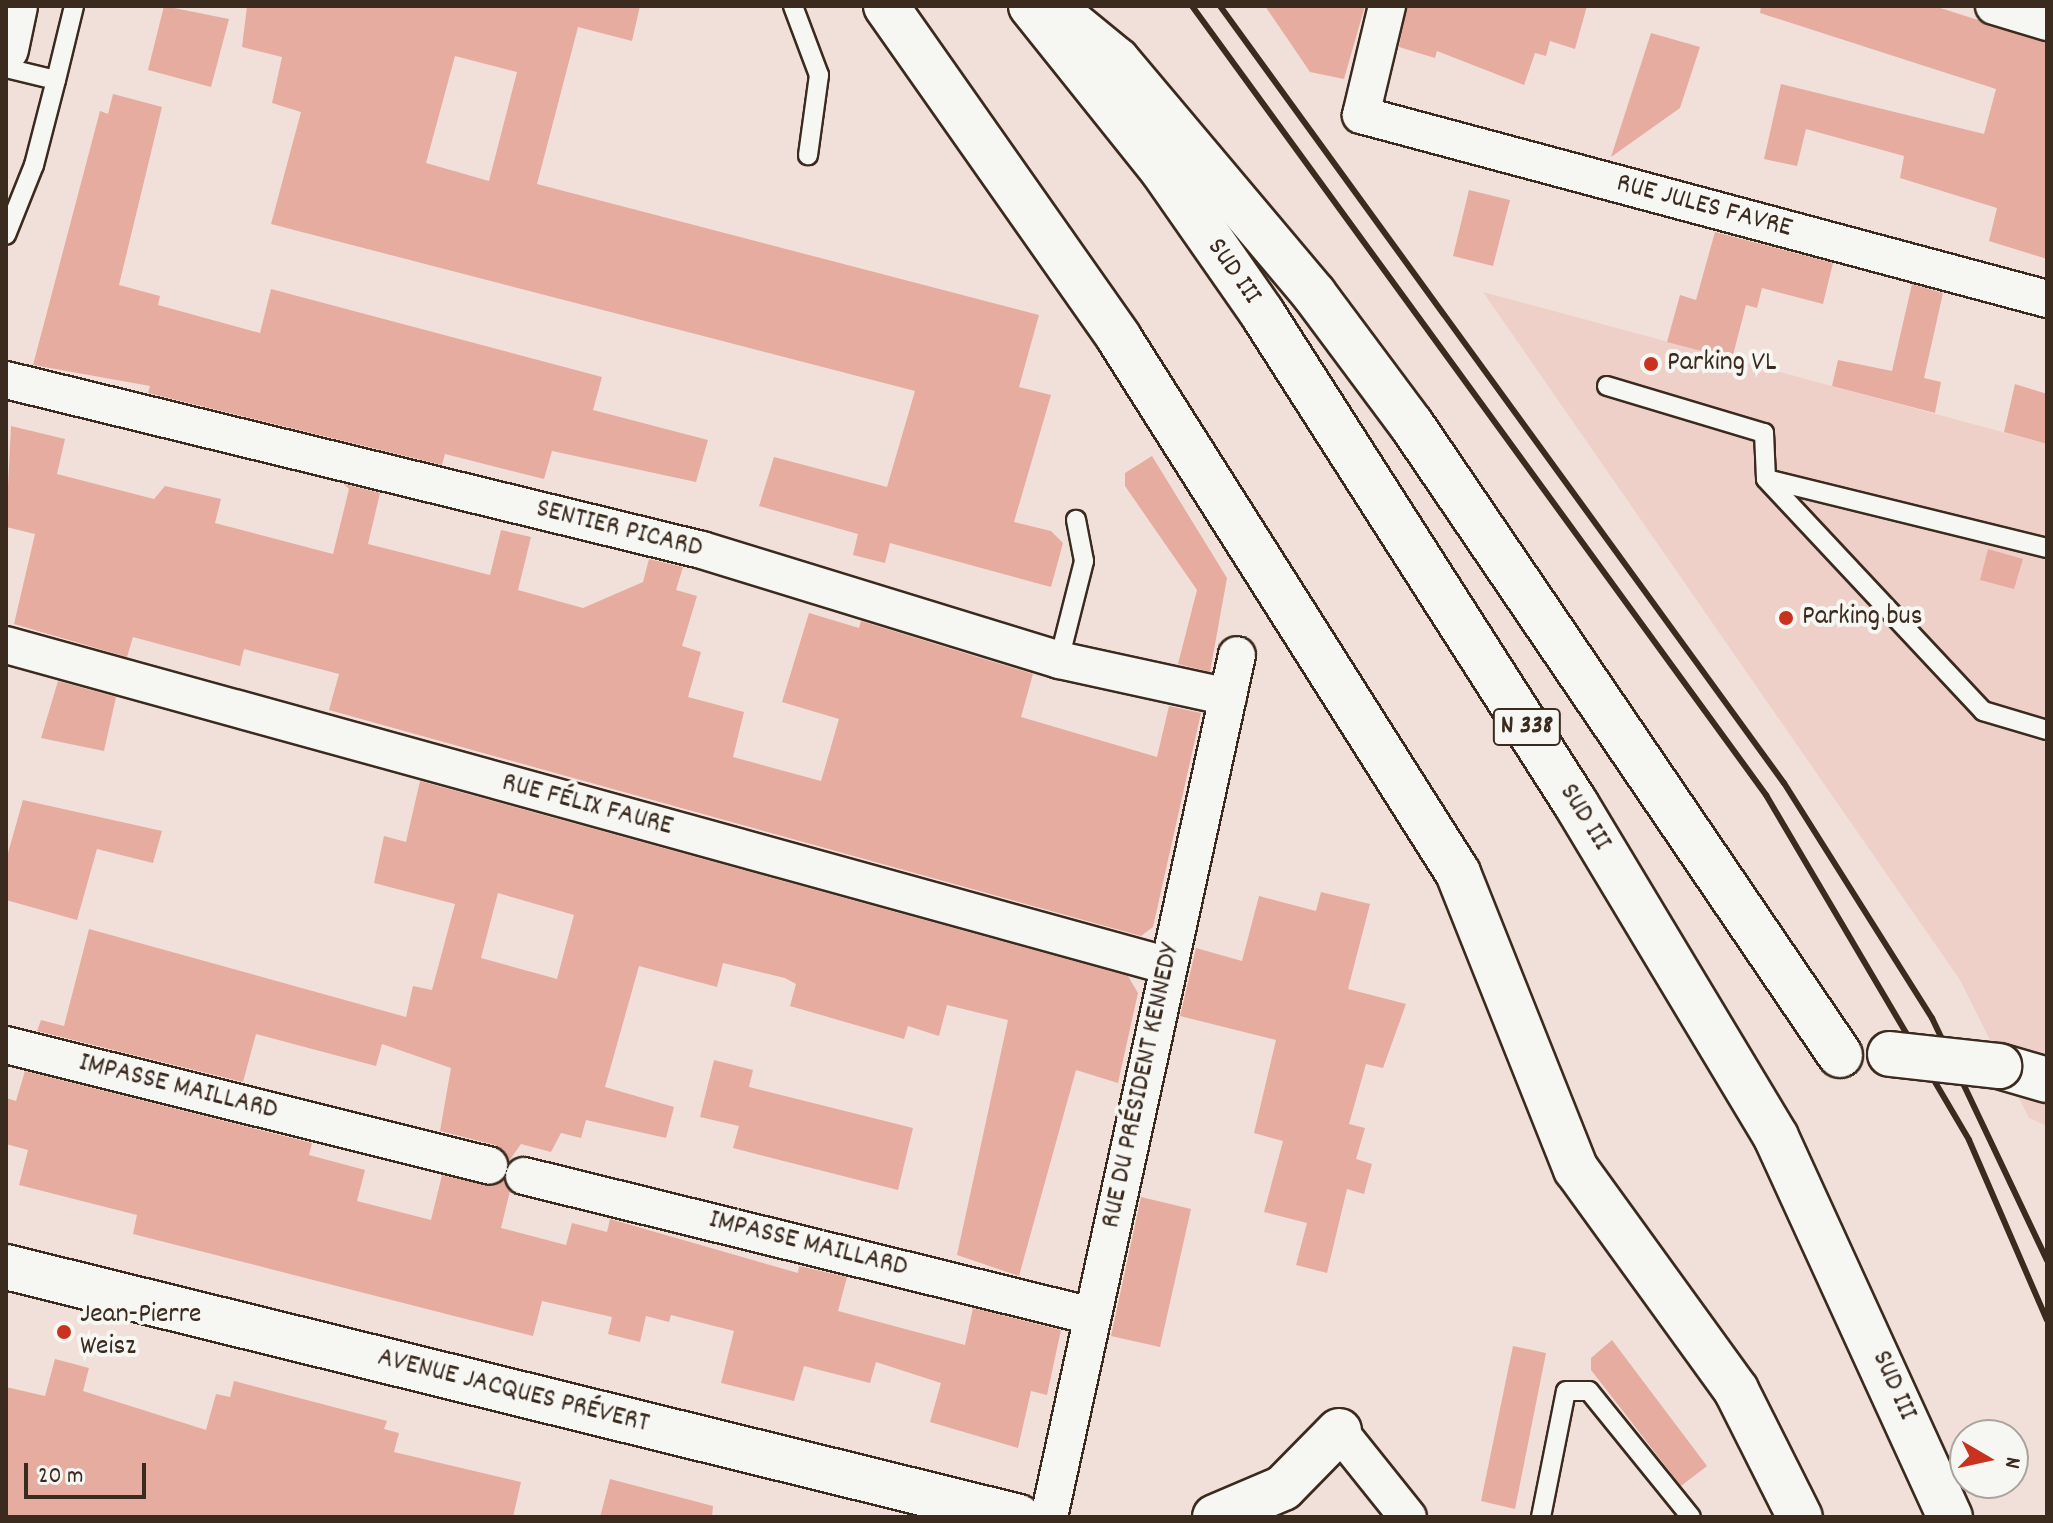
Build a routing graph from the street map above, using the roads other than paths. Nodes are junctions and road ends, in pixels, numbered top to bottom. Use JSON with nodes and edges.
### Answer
{"nodes":[{"id":1,"x":15,"y":6,"type":"edge"},
{"id":2,"x":74,"y":6,"type":"edge"},
{"id":3,"x":793,"y":6,"type":"edge"},
{"id":4,"x":886,"y":6,"type":"edge"},
{"id":5,"x":1031,"y":6,"type":"edge"},
{"id":6,"x":1051,"y":6,"type":"edge"},
{"id":7,"x":1387,"y":6,"type":"edge"},
{"id":8,"x":1994,"y":6,"type":"edge"},
{"id":9,"x":2047,"y":22,"type":"edge"},
{"id":10,"x":6,"y":49,"type":"edge"},
{"id":11,"x":6,"y":68,"type":"edge"},
{"id":12,"x":56,"y":80,"type":"junction"},
{"id":13,"x":808,"y":155,"type":"dead end"},
{"id":14,"x":6,"y":235,"type":"edge"},
{"id":15,"x":2047,"y":299,"type":"edge"},
{"id":16,"x":6,"y":380,"type":"edge"},
{"id":17,"x":1607,"y":386,"type":"dead end"},
{"id":18,"x":1766,"y":479,"type":"junction"},
{"id":19,"x":1076,"y":520,"type":"dead end"},
{"id":20,"x":2047,"y":548,"type":"edge"},
{"id":21,"x":6,"y":645,"type":"edge"},
{"id":22,"x":1237,"y":655,"type":"dead end"},
{"id":23,"x":1059,"y":660,"type":"junction"},
{"id":24,"x":1228,"y":697,"type":"junction"},
{"id":25,"x":2047,"y":730,"type":"edge"},
{"id":26,"x":1169,"y":966,"type":"junction"},
{"id":27,"x":6,"y":1045,"type":"edge"},
{"id":28,"x":2047,"y":1080,"type":"edge"},
{"id":29,"x":489,"y":1165,"type":"dead end"},
{"id":30,"x":524,"y":1176,"type":"dead end"},
{"id":31,"x":6,"y":1267,"type":"edge"},
{"id":32,"x":1092,"y":1316,"type":"junction"},
{"id":33,"x":1339,"y":1431,"type":"joint"},
{"id":34,"x":1019,"y":1517,"type":"edge"},
{"id":35,"x":1049,"y":1517,"type":"edge"},
{"id":36,"x":1215,"y":1517,"type":"edge"},
{"id":37,"x":1408,"y":1517,"type":"edge"},
{"id":38,"x":1541,"y":1517,"type":"edge"},
{"id":39,"x":1691,"y":1517,"type":"edge"},
{"id":40,"x":1800,"y":1517,"type":"edge"},
{"id":41,"x":1950,"y":1517,"type":"edge"}],
"edges":[{"from":1,"to":10,"type":"main road"},
{"from":2,"to":12,"type":"lane"},
{"from":3,"to":13,"type":"lane"},
{"from":4,"to":40,"type":"main road"},
{"from":5,"to":41,"type":"main road","name":"SUD III","number":"N 338"},
{"from":6,"to":28,"type":"main road","bridge":true},
{"from":7,"to":15,"type":"street","name":"RUE JULES FAVRE"},
{"from":8,"to":9,"type":"street"},
{"from":11,"to":12,"type":"lane"},
{"from":12,"to":14,"type":"lane"},
{"from":16,"to":23,"type":"street","name":"SENTIER PICARD"},
{"from":17,"to":18,"type":"lane"},
{"from":18,"to":20,"type":"lane"},
{"from":18,"to":25,"type":"lane"},
{"from":19,"to":23,"type":"lane"},
{"from":21,"to":26,"type":"street","name":"RUE FÉLIX FAURE"},
{"from":22,"to":24,"type":"street","name":"RUE DU PRÉSIDENT KENNEDY"},
{"from":23,"to":24,"type":"street","name":"SENTIER PICARD"},
{"from":24,"to":26,"type":"street","name":"RUE DU PRÉSIDENT KENNEDY"},
{"from":26,"to":32,"type":"street","name":"RUE DU PRÉSIDENT KENNEDY"},
{"from":27,"to":29,"type":"street","name":"IMPASSE MAILLARD"},
{"from":30,"to":32,"type":"street","name":"IMPASSE MAILLARD"},
{"from":31,"to":34,"type":"main road","name":"AVENUE JACQUES PRÉVERT"},
{"from":32,"to":35,"type":"street","name":"RUE DU PRÉSIDENT KENNEDY"},
{"from":33,"to":36,"type":"main road"},
{"from":33,"to":37,"type":"street"},
{"from":38,"to":39,"type":"lane"}]}
